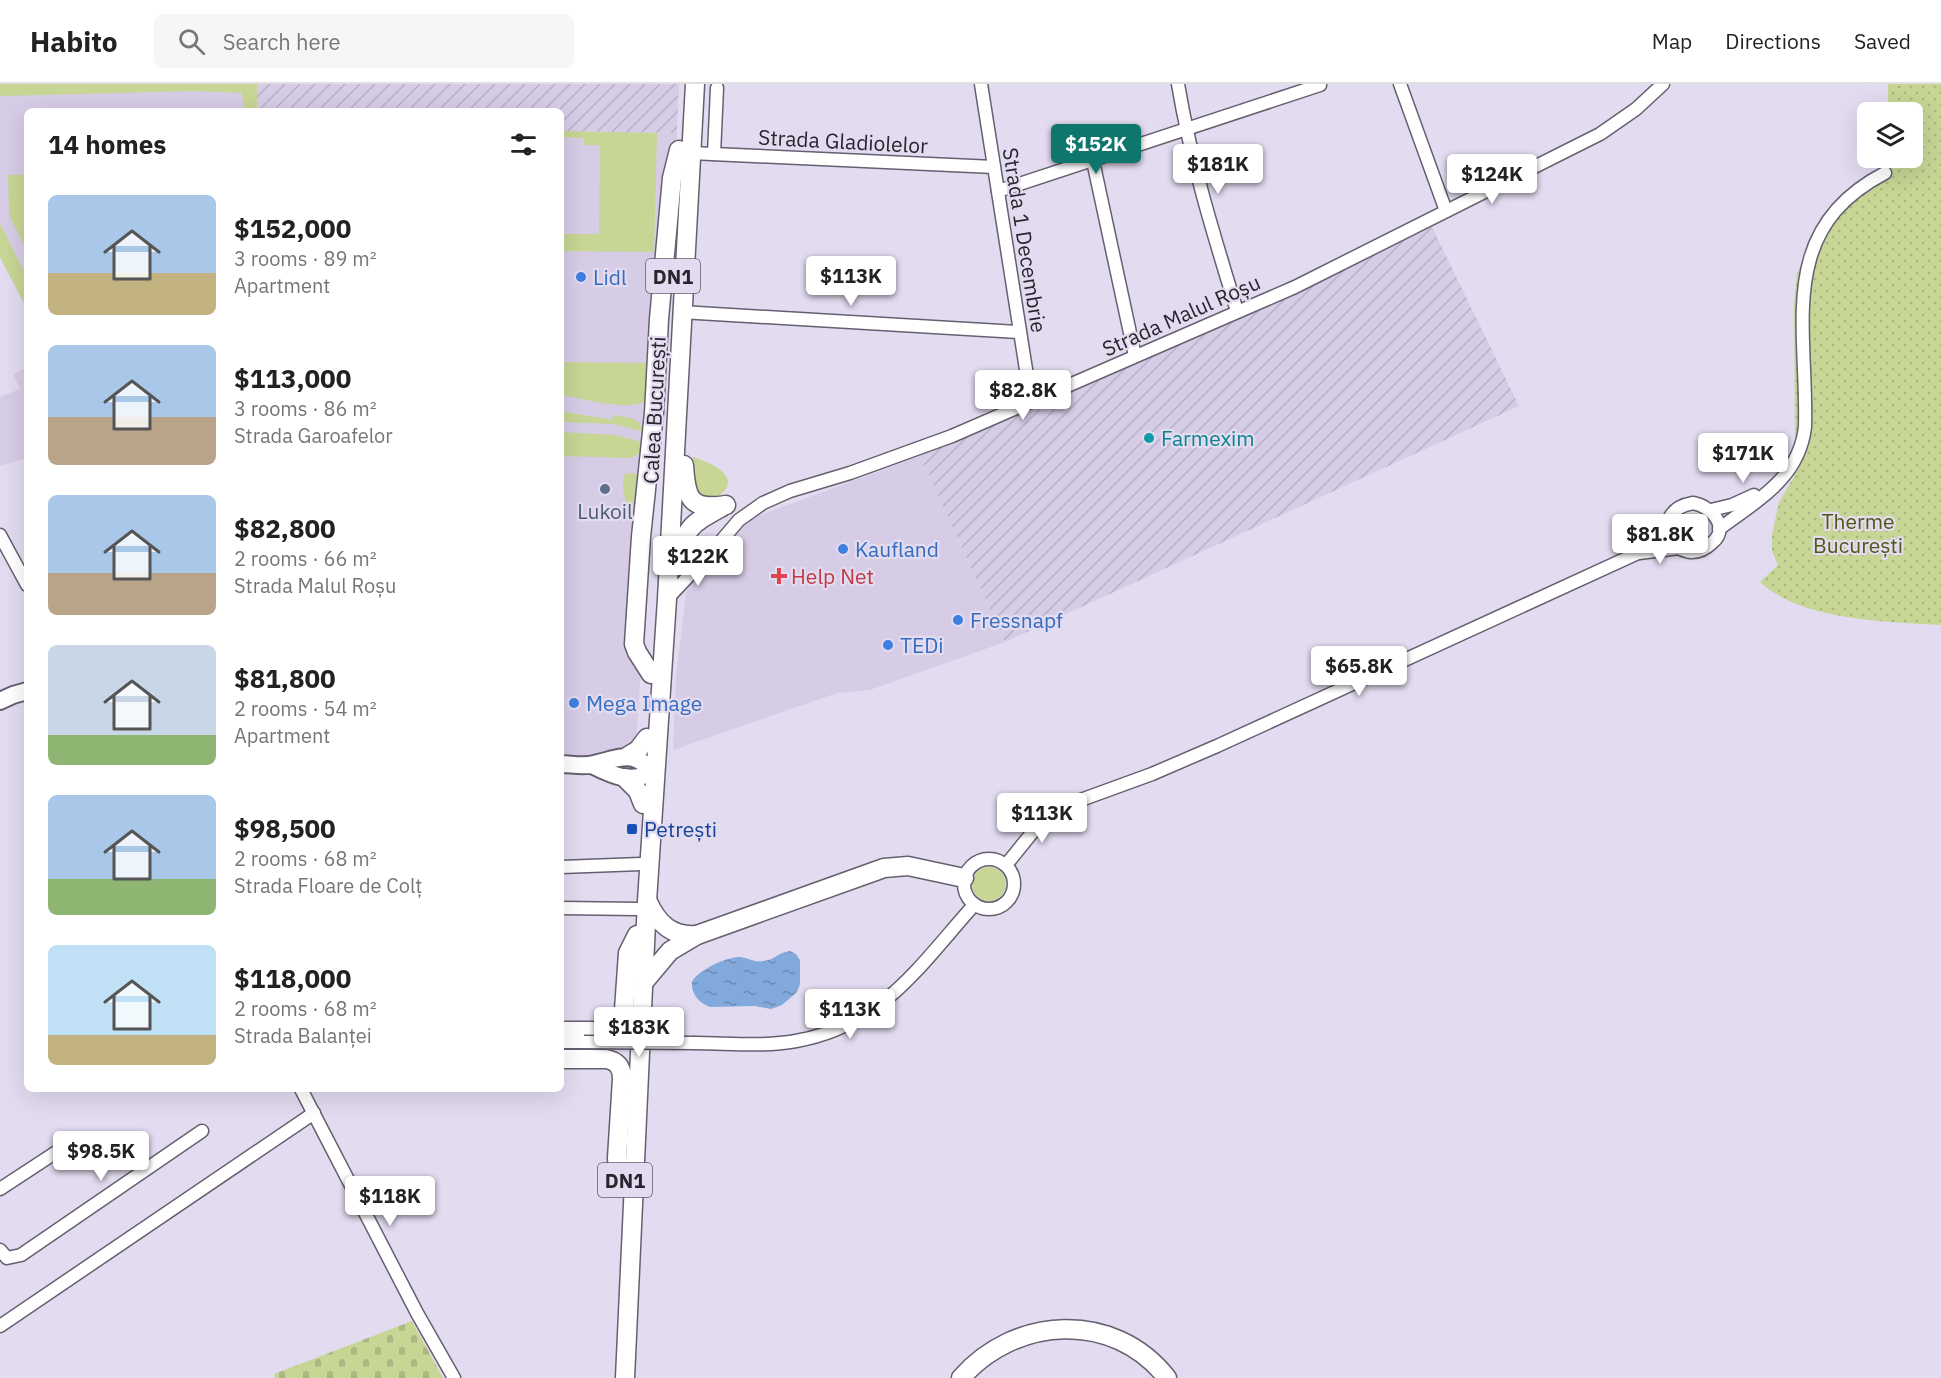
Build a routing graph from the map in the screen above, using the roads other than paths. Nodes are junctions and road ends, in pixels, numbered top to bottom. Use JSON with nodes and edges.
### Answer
{"nodes":[{"id":1,"x":683,"y":84,"type":"edge"},
{"id":2,"x":695,"y":84,"type":"edge"},
{"id":3,"x":981,"y":84,"type":"edge"},
{"id":4,"x":1178,"y":84,"type":"edge"},
{"id":5,"x":1400,"y":84,"type":"edge"},
{"id":6,"x":1663,"y":84,"type":"edge"},
{"id":7,"x":1320,"y":85,"type":"edge"},
{"id":8,"x":717,"y":88,"type":"dead end"},
{"id":9,"x":1185,"y":128,"type":"junction"},
{"id":10,"x":685,"y":152,"type":"junction"},
{"id":11,"x":714,"y":154,"type":"junction"},
{"id":12,"x":1093,"y":160,"type":"junction"},
{"id":13,"x":994,"y":167,"type":"junction"},
{"id":14,"x":1885,"y":174,"type":"dead end"},
{"id":15,"x":998,"y":191,"type":"junction"},
{"id":16,"x":1446,"y":211,"type":"junction"},
{"id":17,"x":681,"y":312,"type":"junction"},
{"id":18,"x":1237,"y":312,"type":"junction"},
{"id":19,"x":1019,"y":332,"type":"junction"},
{"id":20,"x":1135,"y":356,"type":"junction"},
{"id":21,"x":1030,"y":401,"type":"junction"},
{"id":22,"x":678,"y":402,"type":"junction"},
{"id":23,"x":1782,"y":481,"type":"junction"},
{"id":24,"x":1711,"y":510,"type":"junction"},
{"id":25,"x":1719,"y":529,"type":"junction"},
{"id":26,"x":1668,"y":530,"type":"junction"},
{"id":27,"x":0,"y":535,"type":"edge"},
{"id":28,"x":683,"y":542,"type":"junction"},
{"id":29,"x":1679,"y":548,"type":"junction"},
{"id":30,"x":1638,"y":553,"type":"junction"},
{"id":31,"x":707,"y":556,"type":"junction"},
{"id":32,"x":24,"y":579,"type":"edge"},
{"id":33,"x":667,"y":599,"type":"junction"},
{"id":34,"x":24,"y":692,"type":"edge"},
{"id":35,"x":0,"y":701,"type":"edge"},
{"id":36,"x":652,"y":738,"type":"junction"},
{"id":37,"x":628,"y":756,"type":"junction"},
{"id":38,"x":564,"y":764,"type":"edge"},
{"id":39,"x":592,"y":765,"type":"junction"},
{"id":40,"x":649,"y":771,"type":"junction"},
{"id":41,"x":625,"y":778,"type":"junction"},
{"id":42,"x":643,"y":804,"type":"junction"},
{"id":43,"x":640,"y":864,"type":"junction"},
{"id":44,"x":1006,"y":865,"type":"junction"},
{"id":45,"x":564,"y":867,"type":"edge"},
{"id":46,"x":964,"y":878,"type":"junction"},
{"id":47,"x":643,"y":905,"type":"junction"},
{"id":48,"x":974,"y":905,"type":"junction"},
{"id":49,"x":564,"y":908,"type":"edge"},
{"id":50,"x":637,"y":935,"type":"junction"},
{"id":51,"x":697,"y":935,"type":"junction"},
{"id":52,"x":644,"y":982,"type":"junction"},
{"id":53,"x":564,"y":1031,"type":"edge"},
{"id":54,"x":564,"y":1042,"type":"edge"},
{"id":55,"x":564,"y":1059,"type":"edge"},
{"id":56,"x":303,"y":1092,"type":"edge"},
{"id":57,"x":314,"y":1113,"type":"junction"},
{"id":58,"x":202,"y":1131,"type":"dead end"},
{"id":59,"x":61,"y":1149,"type":"dead end"},
{"id":60,"x":625,"y":1183,"type":"junction"},
{"id":61,"x":0,"y":1189,"type":"edge"},
{"id":62,"x":0,"y":1250,"type":"edge"},
{"id":63,"x":0,"y":1326,"type":"edge"},
{"id":64,"x":454,"y":1378,"type":"edge"},
{"id":65,"x":615,"y":1378,"type":"edge"},
{"id":66,"x":625,"y":1378,"type":"edge"},
{"id":67,"x":960,"y":1378,"type":"edge"},
{"id":68,"x":1167,"y":1378,"type":"edge"}],
"edges":[{"from":1,"to":10,"type":"highway","name":"Calea București","number":"DN1"},
{"from":2,"to":10,"type":"highway","name":"Calea București","number":"DN1"},
{"from":3,"to":13,"type":"street","name":"Strada 1 Decembrie"},
{"from":4,"to":9,"type":"street"},
{"from":5,"to":16,"type":"street"},
{"from":6,"to":16,"type":"street","name":"Strada Malul Roșu"},
{"from":7,"to":9,"type":"street"},
{"from":8,"to":11,"type":"street"},
{"from":9,"to":12,"type":"street"},
{"from":9,"to":18,"type":"street"},
{"from":10,"to":11,"type":"street","name":"Strada Gladiolelor"},
{"from":10,"to":17,"type":"highway","name":"Calea București","number":"DN1"},
{"from":10,"to":36,"type":"highway","number":"DN1"},
{"from":11,"to":13,"type":"street","name":"Strada Gladiolelor"},
{"from":12,"to":15,"type":"street"},
{"from":12,"to":20,"type":"street"},
{"from":13,"to":15,"type":"street","name":"Strada 1 Decembrie"},
{"from":14,"to":23,"type":"street"},
{"from":15,"to":19,"type":"street","name":"Strada 1 Decembrie"},
{"from":16,"to":18,"type":"street","name":"Strada Malul Roșu"},
{"from":17,"to":19,"type":"street"},
{"from":17,"to":22,"type":"highway","name":"Calea București","number":"DN1"},
{"from":18,"to":20,"type":"street","name":"Strada Malul Roșu"},
{"from":19,"to":21,"type":"street","name":"Strada 1 Decembrie"},
{"from":20,"to":21,"type":"street","name":"Strada Malul Roșu"},
{"from":21,"to":31,"type":"street","name":"Strada Malul Roșu"},
{"from":22,"to":28,"type":"highway"},
{"from":22,"to":33,"type":"highway","name":"Calea București","number":"DN1"},
{"from":23,"to":24,"type":"street"},
{"from":23,"to":25,"type":"street"},
{"from":24,"to":25,"type":"street"},
{"from":24,"to":26,"type":"street"},
{"from":25,"to":29,"type":"street"},
{"from":26,"to":29,"type":"street"},
{"from":26,"to":30,"type":"street"},
{"from":27,"to":32,"type":"street"},
{"from":28,"to":31,"type":"street"},
{"from":28,"to":33,"type":"highway"},
{"from":29,"to":30,"type":"street"},
{"from":30,"to":44,"type":"street"},
{"from":31,"to":33,"type":"street","name":"Strada Malul Roșu"},
{"from":33,"to":36,"type":"highway","name":"Calea București","number":"DN1"},
{"from":34,"to":35,"type":"main road"},
{"from":36,"to":37,"type":"highway"},
{"from":36,"to":40,"type":"highway","number":"DN1"},
{"from":37,"to":39,"type":"main road"},
{"from":37,"to":40,"type":"main road"},
{"from":38,"to":39,"type":"main road"},
{"from":39,"to":41,"type":"main road"},
{"from":40,"to":41,"type":"main road"},
{"from":40,"to":42,"type":"highway","number":"DN1"},
{"from":40,"to":47,"type":"highway","number":"DN1"},
{"from":41,"to":42,"type":"highway"},
{"from":42,"to":43,"type":"highway","number":"DN1"},
{"from":43,"to":45,"type":"street"},
{"from":43,"to":47,"type":"highway","number":"DN1"},
{"from":44,"to":46,"type":"street"},
{"from":44,"to":48,"type":"street"},
{"from":46,"to":48,"type":"street"},
{"from":46,"to":51,"type":"highway"},
{"from":47,"to":49,"type":"street"},
{"from":47,"to":50,"type":"highway","number":"DN1"},
{"from":47,"to":51,"type":"highway"},
{"from":47,"to":52,"type":"highway","number":"DN1"},
{"from":48,"to":54,"type":"street","bridge":true},
{"from":50,"to":53,"type":"highway"},
{"from":50,"to":60,"type":"highway","number":"DN1"},
{"from":51,"to":52,"type":"highway"},
{"from":52,"to":66,"type":"highway","number":"DN1"},
{"from":55,"to":60,"type":"highway"},
{"from":56,"to":57,"type":"street"},
{"from":57,"to":63,"type":"street"},
{"from":57,"to":64,"type":"street"},
{"from":58,"to":62,"type":"street"},
{"from":59,"to":61,"type":"street"},
{"from":60,"to":65,"type":"highway","number":"DN1"},
{"from":67,"to":68,"type":"highway"}]}
